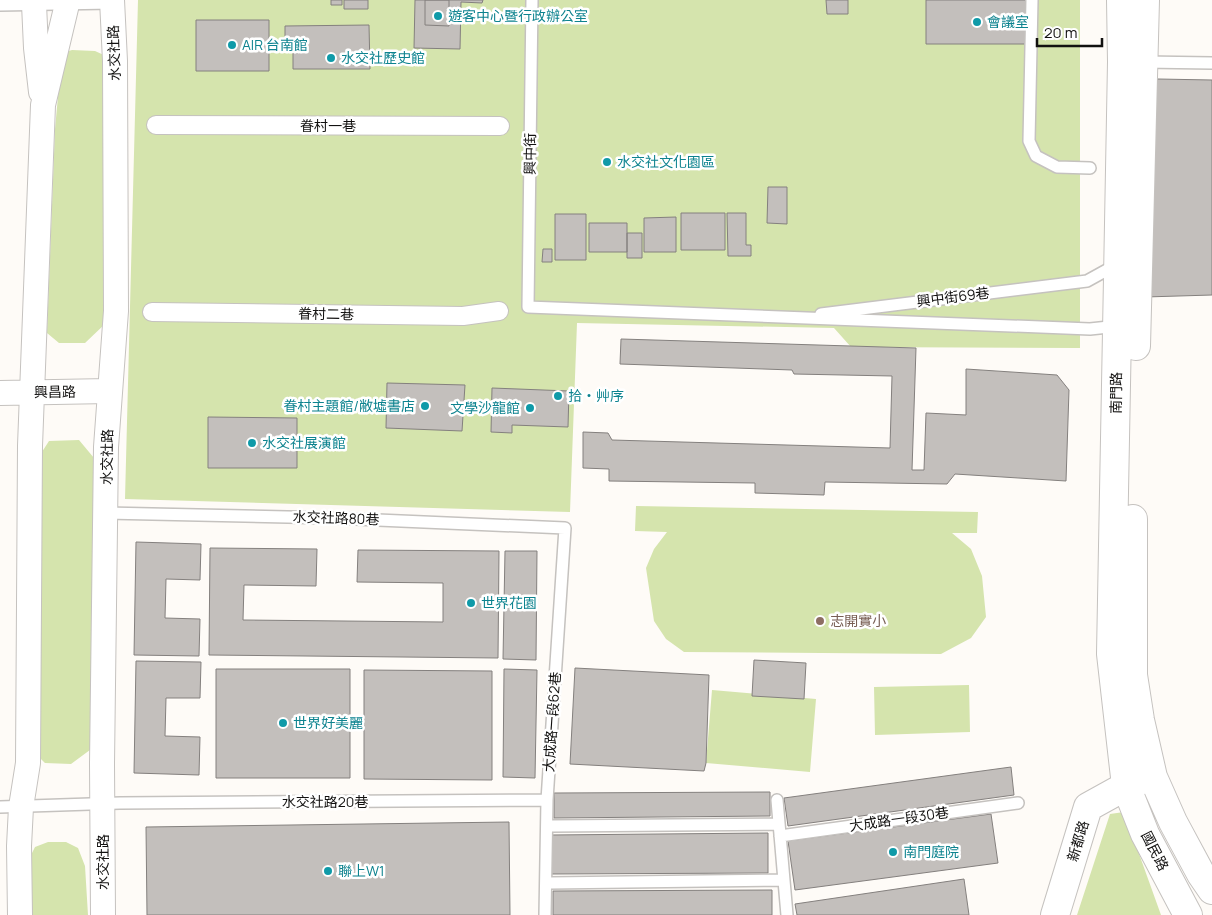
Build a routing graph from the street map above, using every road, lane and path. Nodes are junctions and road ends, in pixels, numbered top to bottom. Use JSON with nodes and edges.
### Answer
{"nodes":[{"id":1,"x":532,"y":0,"type":"edge"},
{"id":2,"x":1032,"y":0,"type":"edge"},
{"id":3,"x":1121,"y":0,"type":"edge"},
{"id":4,"x":1145,"y":0,"type":"edge"},
{"id":5,"x":112,"y":1,"type":"edge"},
{"id":6,"x":67,"y":2,"type":"edge"},
{"id":7,"x":34,"y":4,"type":"junction"},
{"id":8,"x":0,"y":6,"type":"edge"},
{"id":9,"x":1132,"y":62,"type":"junction"},
{"id":10,"x":1212,"y":63,"type":"edge"},
{"id":11,"x":43,"y":105,"type":"junction"},
{"id":12,"x":156,"y":125,"type":"dead end"},
{"id":13,"x":500,"y":126,"type":"dead end"},
{"id":14,"x":1090,"y":168,"type":"dead end"},
{"id":15,"x":1118,"y":264,"type":"junction"},
{"id":16,"x":528,"y":307,"type":"joint"},
{"id":17,"x":499,"y":311,"type":"dead end"},
{"id":18,"x":152,"y":312,"type":"dead end"},
{"id":19,"x":784,"y":318,"type":"junction"},
{"id":20,"x":1118,"y":326,"type":"junction"},
{"id":21,"x":110,"y":391,"type":"junction"},
{"id":22,"x":0,"y":393,"type":"edge"},
{"id":23,"x":33,"y":393,"type":"junction"},
{"id":24,"x":106,"y":513,"type":"junction"},
{"id":25,"x":565,"y":528,"type":"joint"},
{"id":26,"x":1153,"y":777,"type":"junction"},
{"id":27,"x":1126,"y":786,"type":"junction"},
{"id":28,"x":547,"y":800,"type":"junction"},
{"id":29,"x":776,"y":800,"type":"dead end"},
{"id":30,"x":1018,"y":802,"type":"dead end"},
{"id":31,"x":102,"y":804,"type":"junction"},
{"id":32,"x":11,"y":807,"type":"edge"},
{"id":33,"x":778,"y":824,"type":"junction"},
{"id":34,"x":551,"y":826,"type":"dead end"},
{"id":35,"x":780,"y":836,"type":"junction"},
{"id":36,"x":784,"y":880,"type":"junction"},
{"id":37,"x":550,"y":883,"type":"dead end"},
{"id":38,"x":1212,"y":890,"type":"edge"},
{"id":39,"x":20,"y":915,"type":"edge"},
{"id":40,"x":103,"y":915,"type":"edge"},
{"id":41,"x":545,"y":915,"type":"edge"},
{"id":42,"x":787,"y":915,"type":"edge"},
{"id":43,"x":1055,"y":915,"type":"edge"},
{"id":44,"x":1188,"y":915,"type":"edge"}],
"edges":[{"from":1,"to":16,"type":"lane","name":"興中街"},
{"from":2,"to":14,"type":"lane"},
{"from":3,"to":9,"type":"street","name":"南門路"},
{"from":4,"to":9,"type":"street","name":"南門路"},
{"from":5,"to":6,"type":"lane"},
{"from":5,"to":21,"type":"street","name":"水交社路"},
{"from":6,"to":7,"type":"lane"},
{"from":6,"to":11,"type":"street"},
{"from":7,"to":8,"type":"lane"},
{"from":7,"to":11,"type":"street"},
{"from":9,"to":10,"type":"lane"},
{"from":9,"to":15,"type":"street","name":"南門路"},
{"from":9,"to":26,"type":"street","name":"南門路"},
{"from":11,"to":23,"type":"street"},
{"from":12,"to":13,"type":"street","name":"眷村一巷"},
{"from":15,"to":19,"type":"lane","name":"興中街69巷"},
{"from":15,"to":20,"type":"street","name":"南門路"},
{"from":16,"to":19,"type":"lane","name":"興中街69巷"},
{"from":17,"to":18,"type":"street","name":"眷村二巷"},
{"from":19,"to":20,"type":"lane","name":"興中街69巷"},
{"from":20,"to":27,"type":"street","name":"南門路"},
{"from":21,"to":23,"type":"street","name":"興昌路"},
{"from":21,"to":24,"type":"street","name":"水交社路"},
{"from":22,"to":23,"type":"street","name":"興昌路"},
{"from":23,"to":32,"type":"street"},
{"from":24,"to":25,"type":"lane","name":"水交社路80巷"},
{"from":24,"to":31,"type":"street","name":"水交社路"},
{"from":25,"to":28,"type":"lane","name":"大成路一段62巷"},
{"from":26,"to":27,"type":"street","name":"新都路"},
{"from":26,"to":38,"type":"street","name":"國民路"},
{"from":27,"to":43,"type":"street","name":"新都路"},
{"from":27,"to":44,"type":"street","name":"國民路"},
{"from":28,"to":31,"type":"lane","name":"水交社路20巷"},
{"from":28,"to":41,"type":"lane","name":"大成路一段62巷"},
{"from":29,"to":33,"type":"lane"},
{"from":30,"to":35,"type":"lane","name":"大成路一段30巷"},
{"from":31,"to":32,"type":"lane","name":"水交社路20巷"},
{"from":31,"to":40,"type":"street","name":"水交社路"},
{"from":32,"to":39,"type":"street"},
{"from":33,"to":34,"type":"lane"},
{"from":33,"to":35,"type":"lane"},
{"from":35,"to":36,"type":"lane"},
{"from":36,"to":37,"type":"lane"},
{"from":36,"to":42,"type":"lane"}]}
